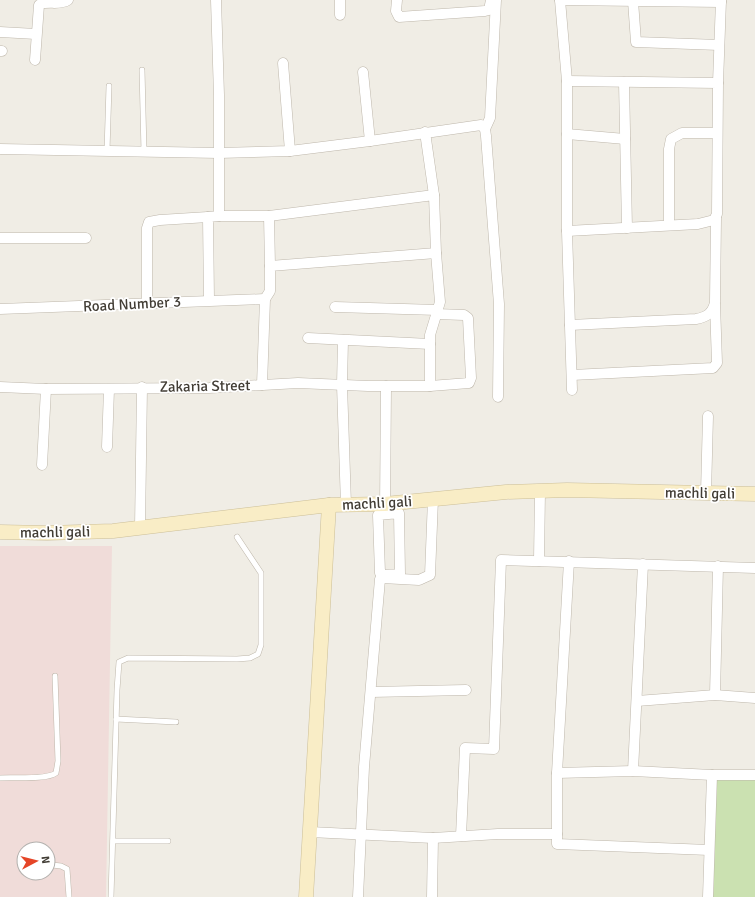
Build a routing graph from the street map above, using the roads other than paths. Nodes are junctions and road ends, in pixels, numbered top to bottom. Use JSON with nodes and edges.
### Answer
{"nodes":[{"id":1,"x":68,"y":0,"type":"edge"},
{"id":2,"x":216,"y":0,"type":"edge"},
{"id":3,"x":340,"y":0,"type":"edge"},
{"id":4,"x":397,"y":0,"type":"edge"},
{"id":5,"x":490,"y":0,"type":"edge"},
{"id":6,"x":496,"y":0,"type":"edge"},
{"id":7,"x":560,"y":0,"type":"edge"},
{"id":8,"x":633,"y":1,"type":"edge"},
{"id":9,"x":721,"y":1,"type":"edge"},
{"id":10,"x":340,"y":15,"type":"dead end"},
{"id":11,"x":0,"y":32,"type":"edge"},
{"id":12,"x":36,"y":34,"type":"junction"},
{"id":13,"x":719,"y":45,"type":"junction"},
{"id":14,"x":35,"y":60,"type":"dead end"},
{"id":15,"x":283,"y":63,"type":"dead end"},
{"id":16,"x":142,"y":70,"type":"dead end"},
{"id":17,"x":363,"y":72,"type":"dead end"},
{"id":18,"x":567,"y":81,"type":"junction"},
{"id":19,"x":624,"y":82,"type":"junction"},
{"id":20,"x":718,"y":83,"type":"junction"},
{"id":21,"x":109,"y":86,"type":"dead end"},
{"id":22,"x":485,"y":129,"type":"junction"},
{"id":23,"x":425,"y":132,"type":"junction"},
{"id":24,"x":717,"y":133,"type":"junction"},
{"id":25,"x":567,"y":134,"type":"junction"},
{"id":26,"x":625,"y":139,"type":"junction"},
{"id":27,"x":370,"y":141,"type":"junction"},
{"id":28,"x":0,"y":149,"type":"edge"},
{"id":29,"x":107,"y":151,"type":"junction"},
{"id":30,"x":290,"y":151,"type":"junction"},
{"id":31,"x":144,"y":152,"type":"junction"},
{"id":32,"x":219,"y":153,"type":"junction"},
{"id":33,"x":434,"y":195,"type":"junction"},
{"id":34,"x":219,"y":216,"type":"junction"},
{"id":35,"x":269,"y":216,"type":"junction"},
{"id":36,"x":208,"y":217,"type":"junction"},
{"id":37,"x":716,"y":218,"type":"junction"},
{"id":38,"x":669,"y":225,"type":"junction"},
{"id":39,"x":627,"y":228,"type":"junction"},
{"id":40,"x":567,"y":231,"type":"junction"},
{"id":41,"x":0,"y":238,"type":"edge"},
{"id":42,"x":86,"y":238,"type":"dead end"},
{"id":43,"x":436,"y":253,"type":"junction"},
{"id":44,"x":270,"y":266,"type":"junction"},
{"id":45,"x":264,"y":299,"type":"junction"},
{"id":46,"x":209,"y":300,"type":"junction"},
{"id":47,"x":715,"y":302,"type":"junction"},
{"id":48,"x":147,"y":303,"type":"junction"},
{"id":49,"x":335,"y":307,"type":"dead end"},
{"id":50,"x":0,"y":309,"type":"edge"},
{"id":51,"x":437,"y":312,"type":"junction"},
{"id":52,"x":570,"y":325,"type":"junction"},
{"id":53,"x":308,"y":338,"type":"dead end"},
{"id":54,"x":343,"y":340,"type":"junction"},
{"id":55,"x":430,"y":344,"type":"junction"},
{"id":56,"x":572,"y":374,"type":"junction"},
{"id":57,"x":262,"y":385,"type":"junction"},
{"id":58,"x":342,"y":385,"type":"junction"},
{"id":59,"x":386,"y":386,"type":"junction"},
{"id":60,"x":430,"y":386,"type":"junction"},
{"id":61,"x":142,"y":387,"type":"junction"},
{"id":62,"x":0,"y":388,"type":"edge"},
{"id":63,"x":46,"y":389,"type":"junction"},
{"id":64,"x":109,"y":389,"type":"junction"},
{"id":65,"x":572,"y":390,"type":"dead end"},
{"id":66,"x":498,"y":397,"type":"dead end"},
{"id":67,"x":708,"y":416,"type":"dead end"},
{"id":68,"x":107,"y":447,"type":"dead end"},
{"id":69,"x":42,"y":465,"type":"dead end"},
{"id":70,"x":540,"y":491,"type":"junction"},
{"id":71,"x":706,"y":493,"type":"junction"},
{"id":72,"x":755,"y":494,"type":"edge"},
{"id":73,"x":434,"y":499,"type":"junction"},
{"id":74,"x":346,"y":505,"type":"junction"},
{"id":75,"x":329,"y":506,"type":"junction"},
{"id":76,"x":385,"y":509,"type":"junction"},
{"id":77,"x":140,"y":528,"type":"junction"},
{"id":78,"x":0,"y":532,"type":"edge"},
{"id":79,"x":237,"y":537,"type":"dead end"},
{"id":80,"x":539,"y":560,"type":"junction"},
{"id":81,"x":569,"y":561,"type":"junction"},
{"id":82,"x":643,"y":564,"type":"junction"},
{"id":83,"x":718,"y":566,"type":"junction"},
{"id":84,"x":755,"y":568,"type":"edge"},
{"id":85,"x":385,"y":576,"type":"junction"},
{"id":86,"x":55,"y":676,"type":"dead end"},
{"id":87,"x":466,"y":690,"type":"dead end"},
{"id":88,"x":371,"y":692,"type":"junction"},
{"id":89,"x":715,"y":695,"type":"junction"},
{"id":90,"x":755,"y":698,"type":"edge"},
{"id":91,"x":637,"y":701,"type":"junction"},
{"id":92,"x":116,"y":719,"type":"junction"},
{"id":93,"x":176,"y":722,"type":"dead end"},
{"id":94,"x":632,"y":771,"type":"junction"},
{"id":95,"x":557,"y":773,"type":"junction"},
{"id":96,"x":712,"y":775,"type":"junction"},
{"id":97,"x":755,"y":775,"type":"edge"},
{"id":98,"x":0,"y":778,"type":"edge"},
{"id":99,"x":310,"y":832,"type":"junction"},
{"id":100,"x":361,"y":834,"type":"junction"},
{"id":101,"x":557,"y":834,"type":"junction"},
{"id":102,"x":461,"y":836,"type":"junction"},
{"id":103,"x":433,"y":838,"type":"junction"},
{"id":104,"x":113,"y":841,"type":"junction"},
{"id":105,"x":168,"y":841,"type":"dead end"},
{"id":106,"x":709,"y":850,"type":"junction"},
{"id":107,"x":56,"y":865,"type":"edge"},
{"id":108,"x":69,"y":897,"type":"edge"},
{"id":109,"x":111,"y":897,"type":"edge"},
{"id":110,"x":306,"y":897,"type":"edge"},
{"id":111,"x":358,"y":897,"type":"edge"},
{"id":112,"x":432,"y":897,"type":"edge"},
{"id":113,"x":708,"y":897,"type":"edge"}],
"edges":[{"from":1,"to":12,"type":"street"},
{"from":2,"to":32,"type":"street"},
{"from":3,"to":10,"type":"street"},
{"from":4,"to":5,"type":"street"},
{"from":6,"to":22,"type":"street"},
{"from":7,"to":8,"type":"street"},
{"from":7,"to":18,"type":"street"},
{"from":8,"to":9,"type":"street"},
{"from":8,"to":13,"type":"street"},
{"from":9,"to":13,"type":"street"},
{"from":11,"to":12,"type":"street"},
{"from":12,"to":14,"type":"street"},
{"from":13,"to":20,"type":"street"},
{"from":15,"to":30,"type":"street"},
{"from":16,"to":31,"type":"lane"},
{"from":17,"to":27,"type":"street"},
{"from":18,"to":19,"type":"street"},
{"from":18,"to":25,"type":"street"},
{"from":19,"to":20,"type":"street"},
{"from":19,"to":26,"type":"street"},
{"from":20,"to":24,"type":"street"},
{"from":21,"to":29,"type":"lane"},
{"from":22,"to":23,"type":"street"},
{"from":22,"to":66,"type":"street"},
{"from":23,"to":27,"type":"street"},
{"from":23,"to":33,"type":"street"},
{"from":24,"to":37,"type":"street"},
{"from":24,"to":38,"type":"street"},
{"from":25,"to":26,"type":"street"},
{"from":25,"to":40,"type":"street"},
{"from":26,"to":39,"type":"street"},
{"from":27,"to":30,"type":"street"},
{"from":28,"to":29,"type":"street"},
{"from":29,"to":31,"type":"street"},
{"from":30,"to":32,"type":"street"},
{"from":31,"to":32,"type":"street"},
{"from":32,"to":34,"type":"street"},
{"from":33,"to":35,"type":"street"},
{"from":33,"to":43,"type":"street"},
{"from":34,"to":35,"type":"street"},
{"from":34,"to":36,"type":"street"},
{"from":35,"to":44,"type":"street"},
{"from":36,"to":46,"type":"street"},
{"from":36,"to":48,"type":"street"},
{"from":37,"to":38,"type":"street"},
{"from":37,"to":47,"type":"street"},
{"from":38,"to":39,"type":"street"},
{"from":39,"to":40,"type":"street"},
{"from":40,"to":52,"type":"street"},
{"from":41,"to":42,"type":"street"},
{"from":43,"to":44,"type":"street"},
{"from":43,"to":51,"type":"street"},
{"from":44,"to":45,"type":"street"},
{"from":45,"to":46,"type":"street","name":"Road Number 3"},
{"from":45,"to":57,"type":"street"},
{"from":46,"to":48,"type":"street","name":"Road Number 3"},
{"from":47,"to":52,"type":"street"},
{"from":47,"to":56,"type":"street"},
{"from":48,"to":50,"type":"street","name":"Road Number 3"},
{"from":49,"to":51,"type":"street"},
{"from":51,"to":55,"type":"street"},
{"from":51,"to":60,"type":"street","name":"Zakaria Street"},
{"from":52,"to":56,"type":"street"},
{"from":53,"to":54,"type":"street"},
{"from":54,"to":55,"type":"street"},
{"from":54,"to":58,"type":"street"},
{"from":55,"to":60,"type":"street"},
{"from":56,"to":65,"type":"street"},
{"from":57,"to":58,"type":"street","name":"Zakaria Street"},
{"from":57,"to":61,"type":"street","name":"Zakaria Street"},
{"from":58,"to":59,"type":"street","name":"Zakaria Street"},
{"from":58,"to":74,"type":"street"},
{"from":59,"to":60,"type":"street","name":"Zakaria Street"},
{"from":59,"to":76,"type":"street"},
{"from":61,"to":64,"type":"street","name":"Zakaria Street"},
{"from":61,"to":77,"type":"street"},
{"from":62,"to":63,"type":"street","name":"Zakaria Street"},
{"from":63,"to":64,"type":"street","name":"Zakaria Street"},
{"from":63,"to":69,"type":"street"},
{"from":64,"to":68,"type":"street"},
{"from":67,"to":71,"type":"street"},
{"from":70,"to":71,"type":"street","name":"machli gali"},
{"from":70,"to":73,"type":"street","name":"machli gali"},
{"from":70,"to":80,"type":"street"},
{"from":71,"to":72,"type":"street","name":"machli gali"},
{"from":73,"to":76,"type":"street","name":"machli gali"},
{"from":73,"to":85,"type":"street"},
{"from":74,"to":75,"type":"street","name":"machli gali"},
{"from":74,"to":76,"type":"street","name":"machli gali"},
{"from":75,"to":77,"type":"street","name":"machli gali"},
{"from":75,"to":99,"type":"street"},
{"from":76,"to":85,"type":"street"},
{"from":76,"to":85,"type":"street"},
{"from":77,"to":78,"type":"street","name":"machli gali"},
{"from":79,"to":92,"type":"lane"},
{"from":80,"to":81,"type":"street"},
{"from":80,"to":102,"type":"street"},
{"from":81,"to":82,"type":"street"},
{"from":81,"to":95,"type":"street"},
{"from":82,"to":83,"type":"street"},
{"from":82,"to":91,"type":"street"},
{"from":83,"to":84,"type":"street"},
{"from":83,"to":89,"type":"street"},
{"from":85,"to":88,"type":"street"},
{"from":86,"to":98,"type":"lane"},
{"from":87,"to":88,"type":"street"},
{"from":88,"to":100,"type":"street"},
{"from":89,"to":90,"type":"street"},
{"from":89,"to":91,"type":"street"},
{"from":91,"to":94,"type":"street"},
{"from":92,"to":93,"type":"lane"},
{"from":92,"to":104,"type":"lane"},
{"from":94,"to":95,"type":"street"},
{"from":94,"to":96,"type":"street"},
{"from":95,"to":101,"type":"street"},
{"from":96,"to":97,"type":"street"},
{"from":96,"to":106,"type":"street"},
{"from":99,"to":100,"type":"street"},
{"from":99,"to":110,"type":"street"},
{"from":100,"to":103,"type":"street"},
{"from":100,"to":111,"type":"street"},
{"from":101,"to":102,"type":"street"},
{"from":101,"to":106,"type":"street"},
{"from":102,"to":103,"type":"street"},
{"from":103,"to":112,"type":"street"},
{"from":104,"to":105,"type":"lane"},
{"from":104,"to":109,"type":"lane"},
{"from":106,"to":113,"type":"street"},
{"from":107,"to":108,"type":"lane"}]}
